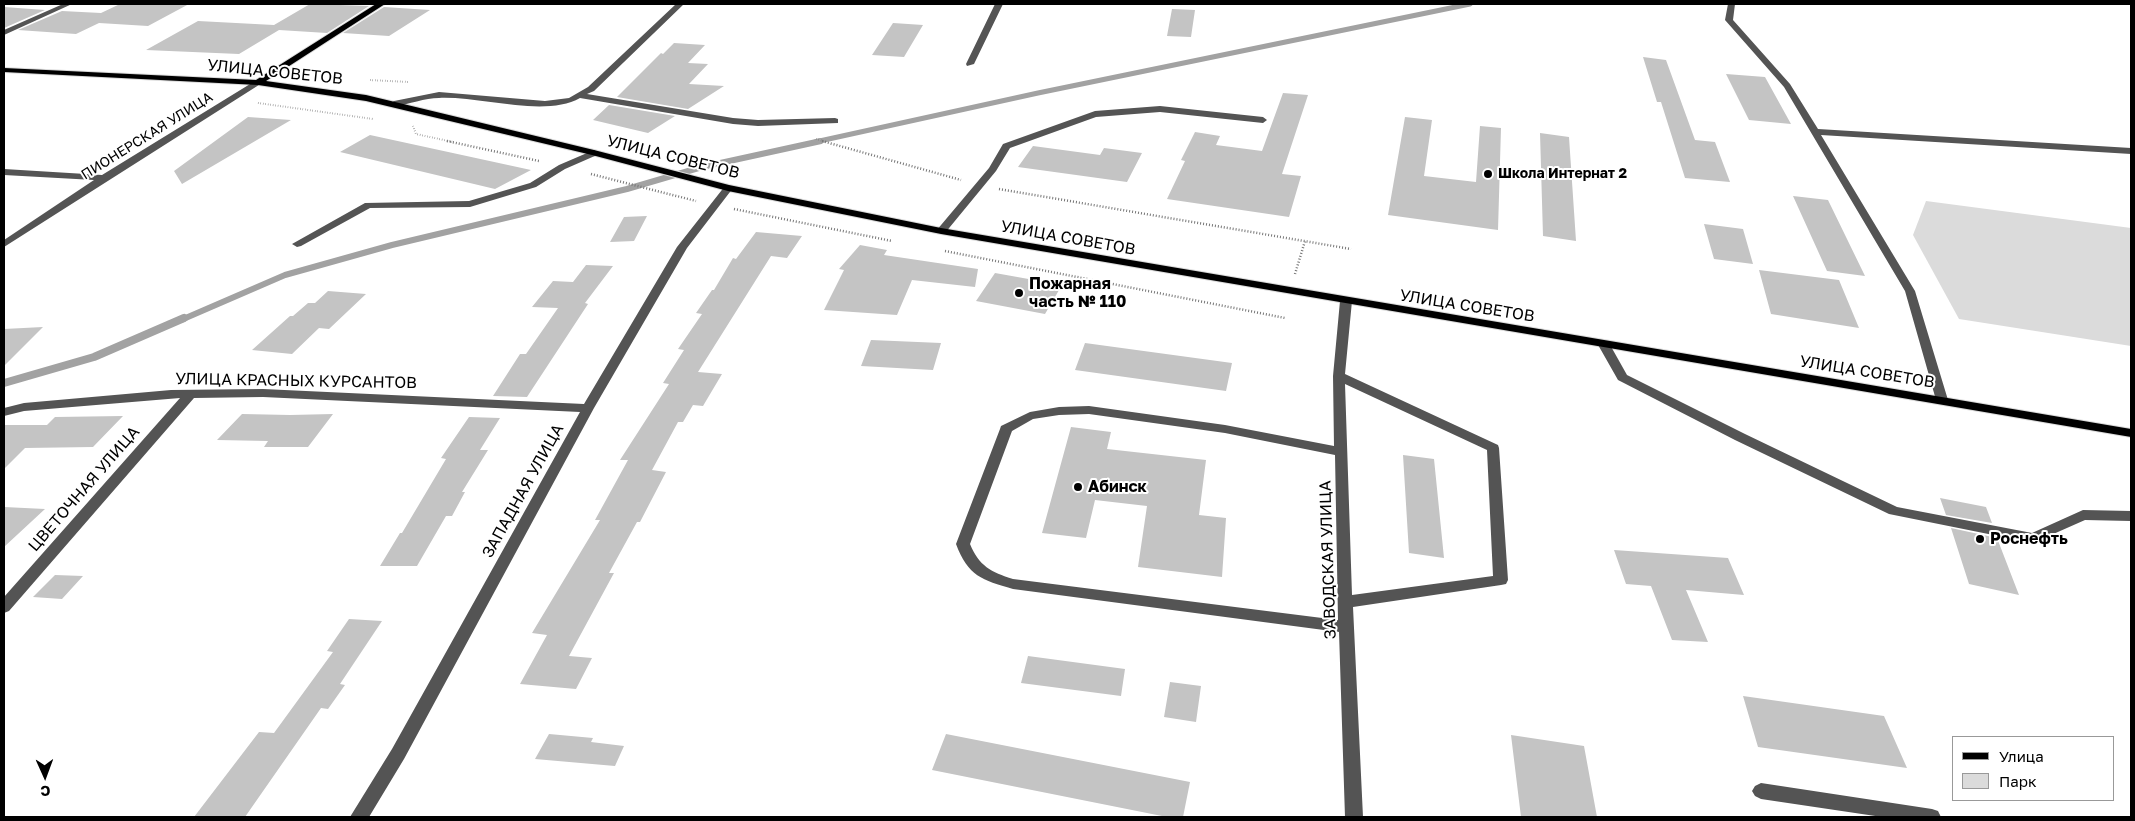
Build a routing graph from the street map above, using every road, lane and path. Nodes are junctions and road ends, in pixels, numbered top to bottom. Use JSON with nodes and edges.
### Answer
{"nodes":[{"id":1,"x":68,"y":4,"type":"edge"},
{"id":2,"x":381,"y":4,"type":"edge"},
{"id":3,"x":680,"y":4,"type":"edge"},
{"id":4,"x":999,"y":4,"type":"edge"},
{"id":5,"x":1732,"y":4,"type":"edge"},
{"id":6,"x":4,"y":33,"type":"edge"},
{"id":7,"x":970,"y":64,"type":"dead end"},
{"id":8,"x":4,"y":70,"type":"edge"},
{"id":9,"x":258,"y":83,"type":"junction"},
{"id":10,"x":582,"y":96,"type":"junction"},
{"id":11,"x":394,"y":104,"type":"junction"},
{"id":12,"x":1264,"y":120,"type":"dead end"},
{"id":13,"x":835,"y":121,"type":"dead end"},
{"id":14,"x":1815,"y":132,"type":"junction"},
{"id":15,"x":816,"y":139,"type":"dead end"},
{"id":16,"x":2131,"y":151,"type":"edge"},
{"id":17,"x":594,"y":153,"type":"junction"},
{"id":18,"x":4,"y":172,"type":"edge"},
{"id":19,"x":104,"y":178,"type":"junction"},
{"id":20,"x":979,"y":185,"type":"junction"},
{"id":21,"x":728,"y":188,"type":"junction"},
{"id":22,"x":941,"y":231,"type":"junction"},
{"id":23,"x":1305,"y":241,"type":"junction"},
{"id":24,"x":4,"y":244,"type":"edge"},
{"id":25,"x":297,"y":244,"type":"dead end"},
{"id":26,"x":1351,"y":249,"type":"dead end"},
{"id":27,"x":1294,"y":277,"type":"dead end"},
{"id":28,"x":1346,"y":301,"type":"junction"},
{"id":29,"x":1603,"y":344,"type":"junction"},
{"id":30,"x":1339,"y":376,"type":"junction"},
{"id":31,"x":190,"y":394,"type":"junction"},
{"id":32,"x":1942,"y":400,"type":"junction"},
{"id":33,"x":588,"y":408,"type":"junction"},
{"id":34,"x":4,"y":412,"type":"edge"},
{"id":35,"x":2131,"y":433,"type":"edge"},
{"id":36,"x":1342,"y":452,"type":"junction"},
{"id":37,"x":2131,"y":516,"type":"edge"},
{"id":38,"x":1345,"y":602,"type":"junction"},
{"id":39,"x":4,"y":607,"type":"edge"},
{"id":40,"x":1347,"y":627,"type":"junction"},
{"id":41,"x":1761,"y":791,"type":"dead end"},
{"id":42,"x":359,"y":817,"type":"edge"},
{"id":43,"x":1354,"y":817,"type":"edge"},
{"id":44,"x":1932,"y":817,"type":"edge"}],
"edges":[{"from":1,"to":6,"type":"street"},
{"from":2,"to":9,"type":"main road","name":"ПИОНЕРСКАЯ УЛИЦА"},
{"from":3,"to":10,"type":"street"},
{"from":4,"to":7,"type":"street"},
{"from":5,"to":14,"type":"street"},
{"from":8,"to":9,"type":"main road","name":"УЛИЦА СОВЕТОВ"},
{"from":9,"to":11,"type":"main road","name":"УЛИЦА СОВЕТОВ"},
{"from":9,"to":19,"type":"street","name":"ПИОНЕРСКАЯ УЛИЦА"},
{"from":10,"to":11,"type":"street"},
{"from":10,"to":13,"type":"street"},
{"from":11,"to":17,"type":"main road","name":"УЛИЦА СОВЕТОВ"},
{"from":12,"to":20,"type":"street"},
{"from":14,"to":16,"type":"street"},
{"from":14,"to":32,"type":"street"},
{"from":15,"to":20,"type":"path"},
{"from":17,"to":21,"type":"main road","name":"УЛИЦА СОВЕТОВ"},
{"from":17,"to":25,"type":"street"},
{"from":18,"to":19,"type":"street"},
{"from":19,"to":24,"type":"street","name":"ПИОНЕРСКАЯ УЛИЦА"},
{"from":20,"to":22,"type":"street"},
{"from":20,"to":23,"type":"path"},
{"from":21,"to":22,"type":"main road","name":"УЛИЦА СОВЕТОВ"},
{"from":21,"to":33,"type":"street","name":"ЗАПАДНАЯ УЛИЦА"},
{"from":22,"to":28,"type":"main road","name":"УЛИЦА СОВЕТОВ"},
{"from":23,"to":26,"type":"path"},
{"from":23,"to":27,"type":"path"},
{"from":28,"to":29,"type":"main road","name":"УЛИЦА СОВЕТОВ"},
{"from":28,"to":30,"type":"street","name":"ЗАВОДСКАЯ УЛИЦА"},
{"from":29,"to":32,"type":"main road","name":"УЛИЦА СОВЕТОВ"},
{"from":29,"to":37,"type":"street"},
{"from":30,"to":36,"type":"street","name":"ЗАВОДСКАЯ УЛИЦА"},
{"from":30,"to":38,"type":"street"},
{"from":31,"to":33,"type":"street","name":"УЛИЦА КРАСНЫХ КУРСАНТОВ"},
{"from":31,"to":34,"type":"street","name":"УЛИЦА КРАСНЫХ КУРСАНТОВ"},
{"from":31,"to":39,"type":"street","name":"ЦВЕТОЧНАЯ УЛИЦА"},
{"from":32,"to":35,"type":"main road","name":"УЛИЦА СОВЕТОВ"},
{"from":33,"to":42,"type":"street","name":"ЗАПАДНАЯ УЛИЦА"},
{"from":36,"to":38,"type":"street","name":"ЗАВОДСКАЯ УЛИЦА"},
{"from":36,"to":40,"type":"street"},
{"from":38,"to":40,"type":"street","name":"ЗАВОДСКАЯ УЛИЦА"},
{"from":40,"to":43,"type":"street","name":"ЗАВОДСКАЯ УЛИЦА"},
{"from":41,"to":44,"type":"street"}]}
